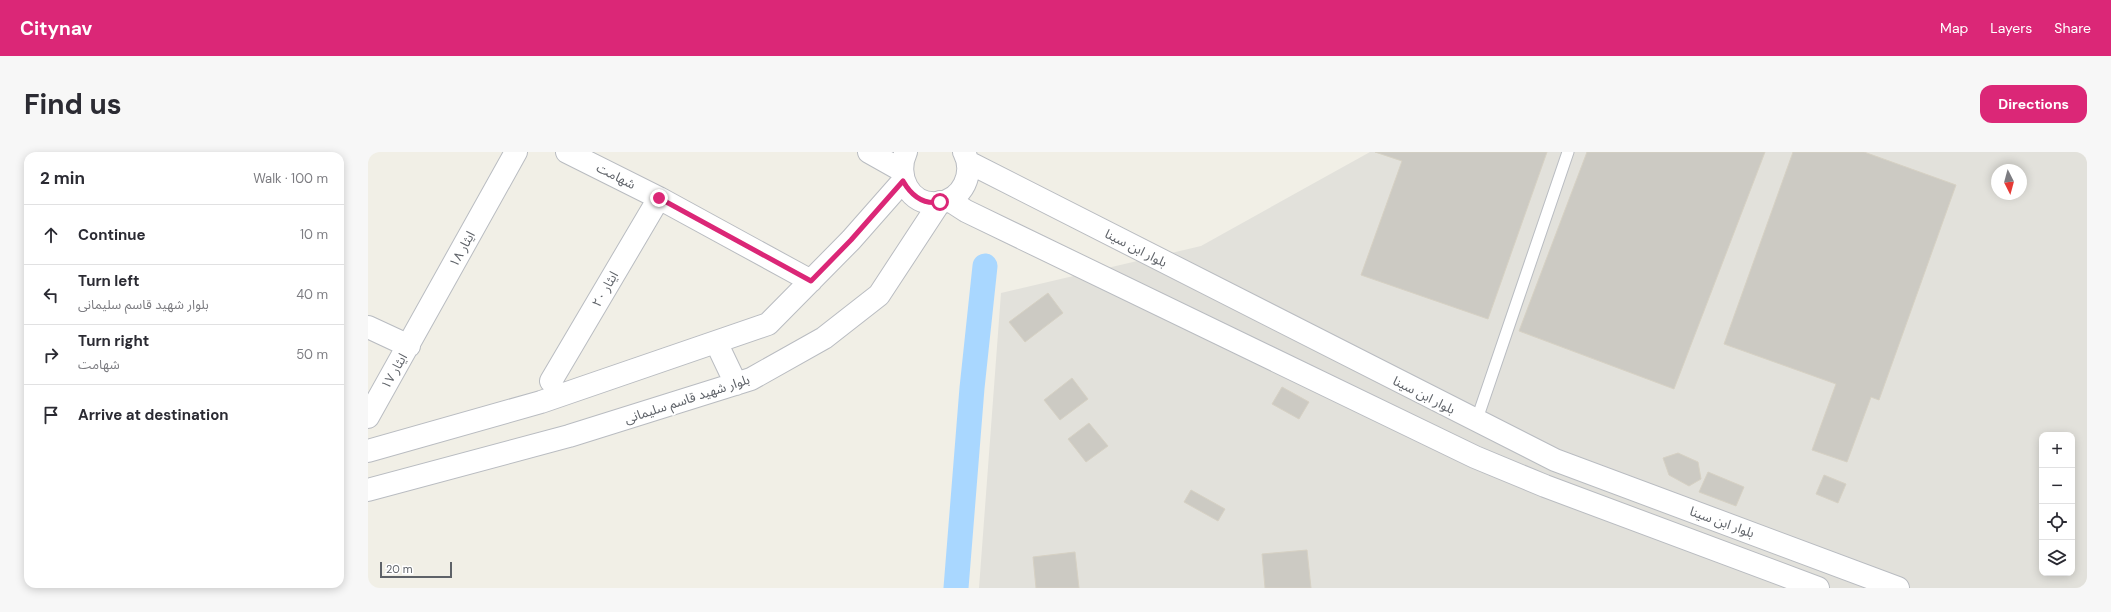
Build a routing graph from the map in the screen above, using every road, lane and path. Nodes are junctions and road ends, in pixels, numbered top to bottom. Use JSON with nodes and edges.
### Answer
{"nodes":[{"id":1,"x":516,"y":152,"type":"edge"},
{"id":2,"x":567,"y":152,"type":"edge"},
{"id":3,"x":869,"y":152,"type":"edge"},
{"id":4,"x":1568,"y":152,"type":"edge"},
{"id":5,"x":966,"y":157,"type":"edge"},
{"id":6,"x":903,"y":168,"type":"edge"},
{"id":7,"x":659,"y":198,"type":"junction"},
{"id":8,"x":944,"y":201,"type":"junction"},
{"id":9,"x":811,"y":281,"type":"junction"},
{"id":10,"x":368,"y":327,"type":"edge"},
{"id":11,"x":716,"y":342,"type":"junction"},
{"id":12,"x":409,"y":346,"type":"junction"},
{"id":13,"x":551,"y":381,"type":"dead end"},
{"id":14,"x":736,"y":384,"type":"junction"},
{"id":15,"x":368,"y":417,"type":"edge"},
{"id":16,"x":1476,"y":422,"type":"junction"},
{"id":17,"x":368,"y":451,"type":"edge"},
{"id":18,"x":368,"y":490,"type":"edge"},
{"id":19,"x":1818,"y":588,"type":"edge"},
{"id":20,"x":1898,"y":588,"type":"edge"}],
"edges":[{"from":1,"to":12,"type":"street","name":"ایثار ۱۸"},
{"from":2,"to":7,"type":"street","name":"شهامت"},
{"from":3,"to":6,"type":"street"},
{"from":4,"to":16,"type":"lane"},
{"from":5,"to":8,"type":"street","name":"بلوار شهید قاسم سلیمانی"},
{"from":5,"to":16,"type":"street","name":"بلوار ابن سینا"},
{"from":6,"to":8,"type":"street"},
{"from":6,"to":9,"type":"street"},
{"from":7,"to":9,"type":"street","name":"شهامت"},
{"from":7,"to":13,"type":"street","name":"ایثار ۲۰"},
{"from":8,"to":14,"type":"street","name":"بلوار شهید قاسم سلیمانی"},
{"from":8,"to":19,"type":"street"},
{"from":9,"to":11,"type":"street"},
{"from":10,"to":12,"type":"street"},
{"from":11,"to":14,"type":"street"},
{"from":11,"to":17,"type":"street"},
{"from":12,"to":15,"type":"street","name":"ایثار ۱۷"},
{"from":14,"to":18,"type":"street","name":"بلوار شهید قاسم سلیمانی"},
{"from":16,"to":20,"type":"street","name":"بلوار ابن سینا"}]}
